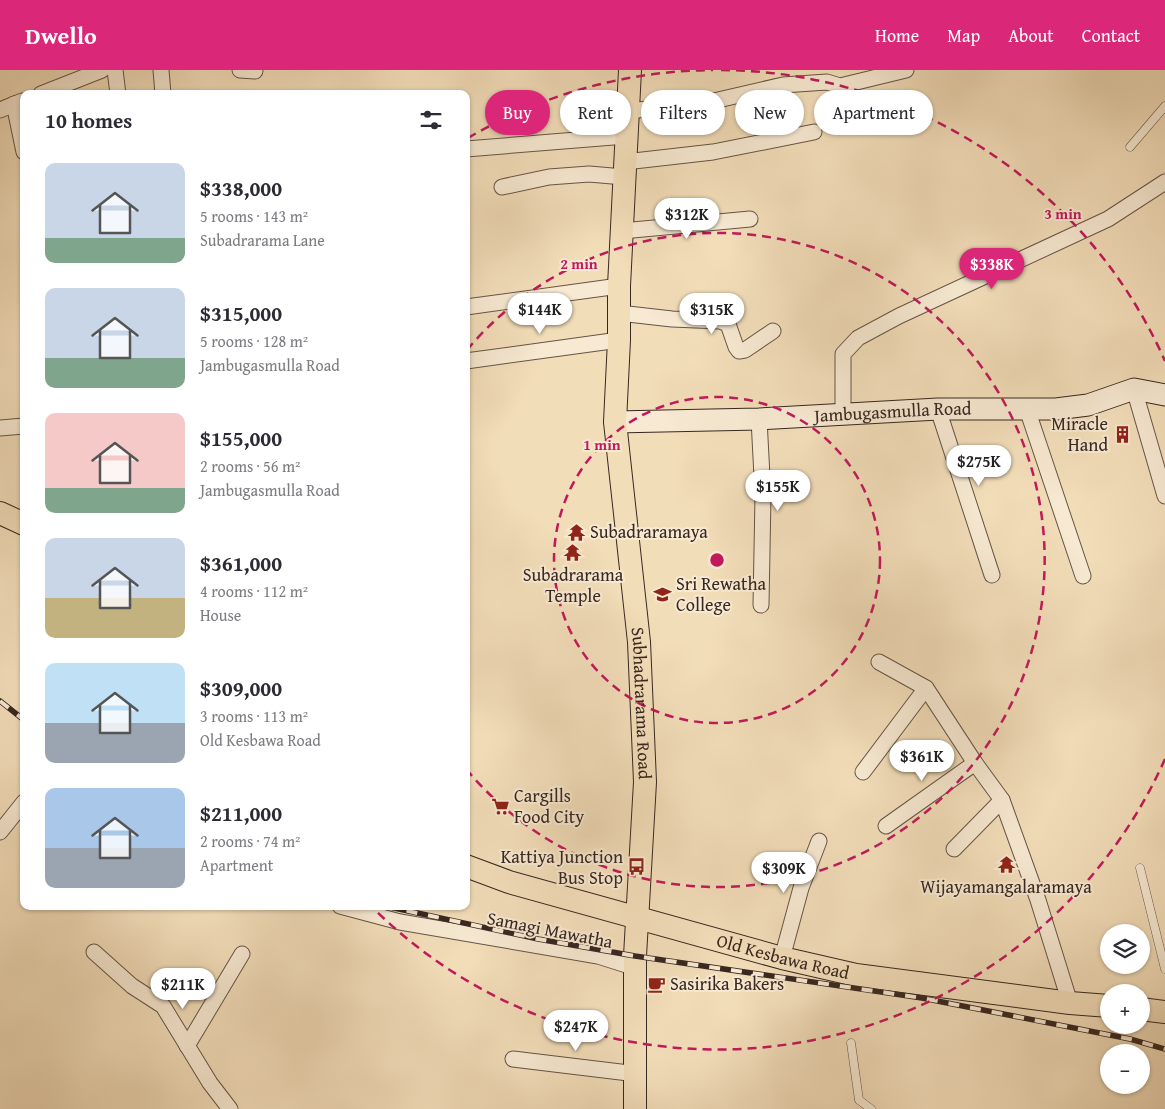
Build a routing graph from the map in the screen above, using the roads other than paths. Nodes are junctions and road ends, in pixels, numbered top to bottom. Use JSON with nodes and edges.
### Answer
{"nodes":[{"id":1,"x":102,"y":70,"type":"edge"},
{"id":2,"x":115,"y":70,"type":"edge"},
{"id":3,"x":161,"y":70,"type":"edge"},
{"id":4,"x":630,"y":70,"type":"edge"},
{"id":5,"x":906,"y":70,"type":"edge"},
{"id":6,"x":51,"y":90,"type":"edge"},
{"id":7,"x":118,"y":90,"type":"edge"},
{"id":8,"x":163,"y":90,"type":"edge"},
{"id":9,"x":629,"y":90,"type":"edge"},
{"id":10,"x":13,"y":105,"type":"edge"},
{"id":11,"x":1165,"y":106,"type":"edge"},
{"id":12,"x":631,"y":112,"type":"edge"},
{"id":13,"x":814,"y":132,"type":"dead end"},
{"id":14,"x":20,"y":135,"type":"edge"},
{"id":15,"x":626,"y":136,"type":"joint"},
{"id":16,"x":1130,"y":147,"type":"dead end"},
{"id":17,"x":470,"y":150,"type":"edge"},
{"id":18,"x":625,"y":170,"type":"junction"},
{"id":19,"x":1165,"y":182,"type":"edge"},
{"id":20,"x":502,"y":188,"type":"dead end"},
{"id":21,"x":750,"y":219,"type":"dead end"},
{"id":22,"x":622,"y":231,"type":"junction"},
{"id":23,"x":619,"y":286,"type":"junction"},
{"id":24,"x":470,"y":306,"type":"edge"},
{"id":25,"x":619,"y":313,"type":"junction"},
{"id":26,"x":773,"y":330,"type":"dead end"},
{"id":27,"x":619,"y":340,"type":"junction"},
{"id":28,"x":470,"y":360,"type":"edge"},
{"id":29,"x":1134,"y":389,"type":"junction"},
{"id":30,"x":1165,"y":395,"type":"edge"},
{"id":31,"x":938,"y":409,"type":"junction"},
{"id":32,"x":1026,"y":409,"type":"junction"},
{"id":33,"x":843,"y":413,"type":"junction"},
{"id":34,"x":759,"y":418,"type":"junction"},
{"id":35,"x":615,"y":422,"type":"junction"},
{"id":36,"x":20,"y":426,"type":"edge"},
{"id":37,"x":0,"y":428,"type":"edge"},
{"id":38,"x":1165,"y":496,"type":"edge"},
{"id":39,"x":992,"y":575,"type":"dead end"},
{"id":40,"x":1083,"y":576,"type":"dead end"},
{"id":41,"x":761,"y":605,"type":"dead end"},
{"id":42,"x":879,"y":662,"type":"dead end"},
{"id":43,"x":926,"y":688,"type":"junction"},
{"id":44,"x":975,"y":763,"type":"junction"},
{"id":45,"x":863,"y":772,"type":"dead end"},
{"id":46,"x":1002,"y":800,"type":"junction"},
{"id":47,"x":20,"y":807,"type":"edge"},
{"id":48,"x":886,"y":826,"type":"dead end"},
{"id":49,"x":0,"y":832,"type":"edge"},
{"id":50,"x":819,"y":841,"type":"dead end"},
{"id":51,"x":954,"y":849,"type":"dead end"},
{"id":52,"x":470,"y":867,"type":"edge"},
{"id":53,"x":1140,"y":868,"type":"dead end"},
{"id":54,"x":355,"y":910,"type":"edge"},
{"id":55,"x":637,"y":918,"type":"junction"},
{"id":56,"x":94,"y":952,"type":"dead end"},
{"id":57,"x":242,"y":954,"type":"dead end"},
{"id":58,"x":782,"y":958,"type":"junction"},
{"id":59,"x":636,"y":968,"type":"junction"},
{"id":60,"x":1165,"y":970,"type":"edge"},
{"id":61,"x":1070,"y":1003,"type":"junction"},
{"id":62,"x":1100,"y":1005,"type":"edge"},
{"id":63,"x":1150,"y":1010,"type":"edge"},
{"id":64,"x":1165,"y":1012,"type":"edge"},
{"id":65,"x":851,"y":1043,"type":"dead end"},
{"id":66,"x":188,"y":1046,"type":"junction"},
{"id":67,"x":513,"y":1059,"type":"dead end"},
{"id":68,"x":637,"y":1074,"type":"junction"},
{"id":69,"x":230,"y":1109,"type":"edge"},
{"id":70,"x":635,"y":1109,"type":"edge"},
{"id":71,"x":871,"y":1109,"type":"edge"}],
"edges":[{"from":1,"to":6,"type":"street"},
{"from":2,"to":7,"type":"street"},
{"from":3,"to":8,"type":"street"},
{"from":4,"to":9,"type":"main road","name":"Subhadrarama Road"},
{"from":5,"to":12,"type":"street"},
{"from":10,"to":14,"type":"street"},
{"from":11,"to":16,"type":"lane"},
{"from":13,"to":18,"type":"street"},
{"from":15,"to":17,"type":"street"},
{"from":15,"to":18,"type":"main road","name":"Subhadrarama Road"},
{"from":18,"to":20,"type":"street"},
{"from":18,"to":22,"type":"main road","name":"Subhadrarama Road"},
{"from":19,"to":33,"type":"street"},
{"from":21,"to":22,"type":"street"},
{"from":22,"to":23,"type":"main road","name":"Subhadrarama Road"},
{"from":23,"to":24,"type":"street"},
{"from":23,"to":25,"type":"main road","name":"Subhadrarama Road"},
{"from":25,"to":26,"type":"street"},
{"from":25,"to":27,"type":"main road","name":"Subhadrarama Road"},
{"from":27,"to":28,"type":"street"},
{"from":27,"to":35,"type":"main road","name":"Subhadrarama Road"},
{"from":29,"to":30,"type":"street"},
{"from":29,"to":32,"type":"street","name":"Jambugasmulla Road"},
{"from":29,"to":38,"type":"street"},
{"from":31,"to":32,"type":"street","name":"Jambugasmulla Road"},
{"from":31,"to":33,"type":"street","name":"Jambugasmulla Road"},
{"from":31,"to":39,"type":"street"},
{"from":32,"to":40,"type":"street"},
{"from":33,"to":34,"type":"street","name":"Jambugasmulla Road"},
{"from":34,"to":35,"type":"street","name":"Jambugasmulla Road"},
{"from":34,"to":41,"type":"street"},
{"from":35,"to":55,"type":"main road","name":"Subhadrarama Road"},
{"from":36,"to":37,"type":"street"},
{"from":42,"to":43,"type":"street"},
{"from":43,"to":44,"type":"street"},
{"from":43,"to":45,"type":"street"},
{"from":44,"to":46,"type":"street"},
{"from":44,"to":48,"type":"street"},
{"from":46,"to":51,"type":"street"},
{"from":46,"to":61,"type":"street"},
{"from":47,"to":49,"type":"street"},
{"from":50,"to":58,"type":"street"},
{"from":52,"to":55,"type":"main road","name":"Old Kesbawa Road"},
{"from":53,"to":60,"type":"lane"},
{"from":54,"to":59,"type":"street","name":"Samagi Mawatha"},
{"from":55,"to":58,"type":"main road","name":"Old Kesbawa Road"},
{"from":55,"to":59,"type":"main road","name":"Subhadrarama Road"},
{"from":56,"to":66,"type":"street"},
{"from":57,"to":66,"type":"street"},
{"from":58,"to":61,"type":"main road","name":"Old Kesbawa Road"},
{"from":59,"to":68,"type":"main road","name":"Subhadrarama Road"},
{"from":61,"to":62,"type":"main road","name":"Old Kesbawa Road"},
{"from":63,"to":64,"type":"main road"},
{"from":65,"to":71,"type":"lane"},
{"from":66,"to":69,"type":"street"},
{"from":67,"to":68,"type":"street"},
{"from":68,"to":70,"type":"main road","name":"Subhadrarama Road"}]}
